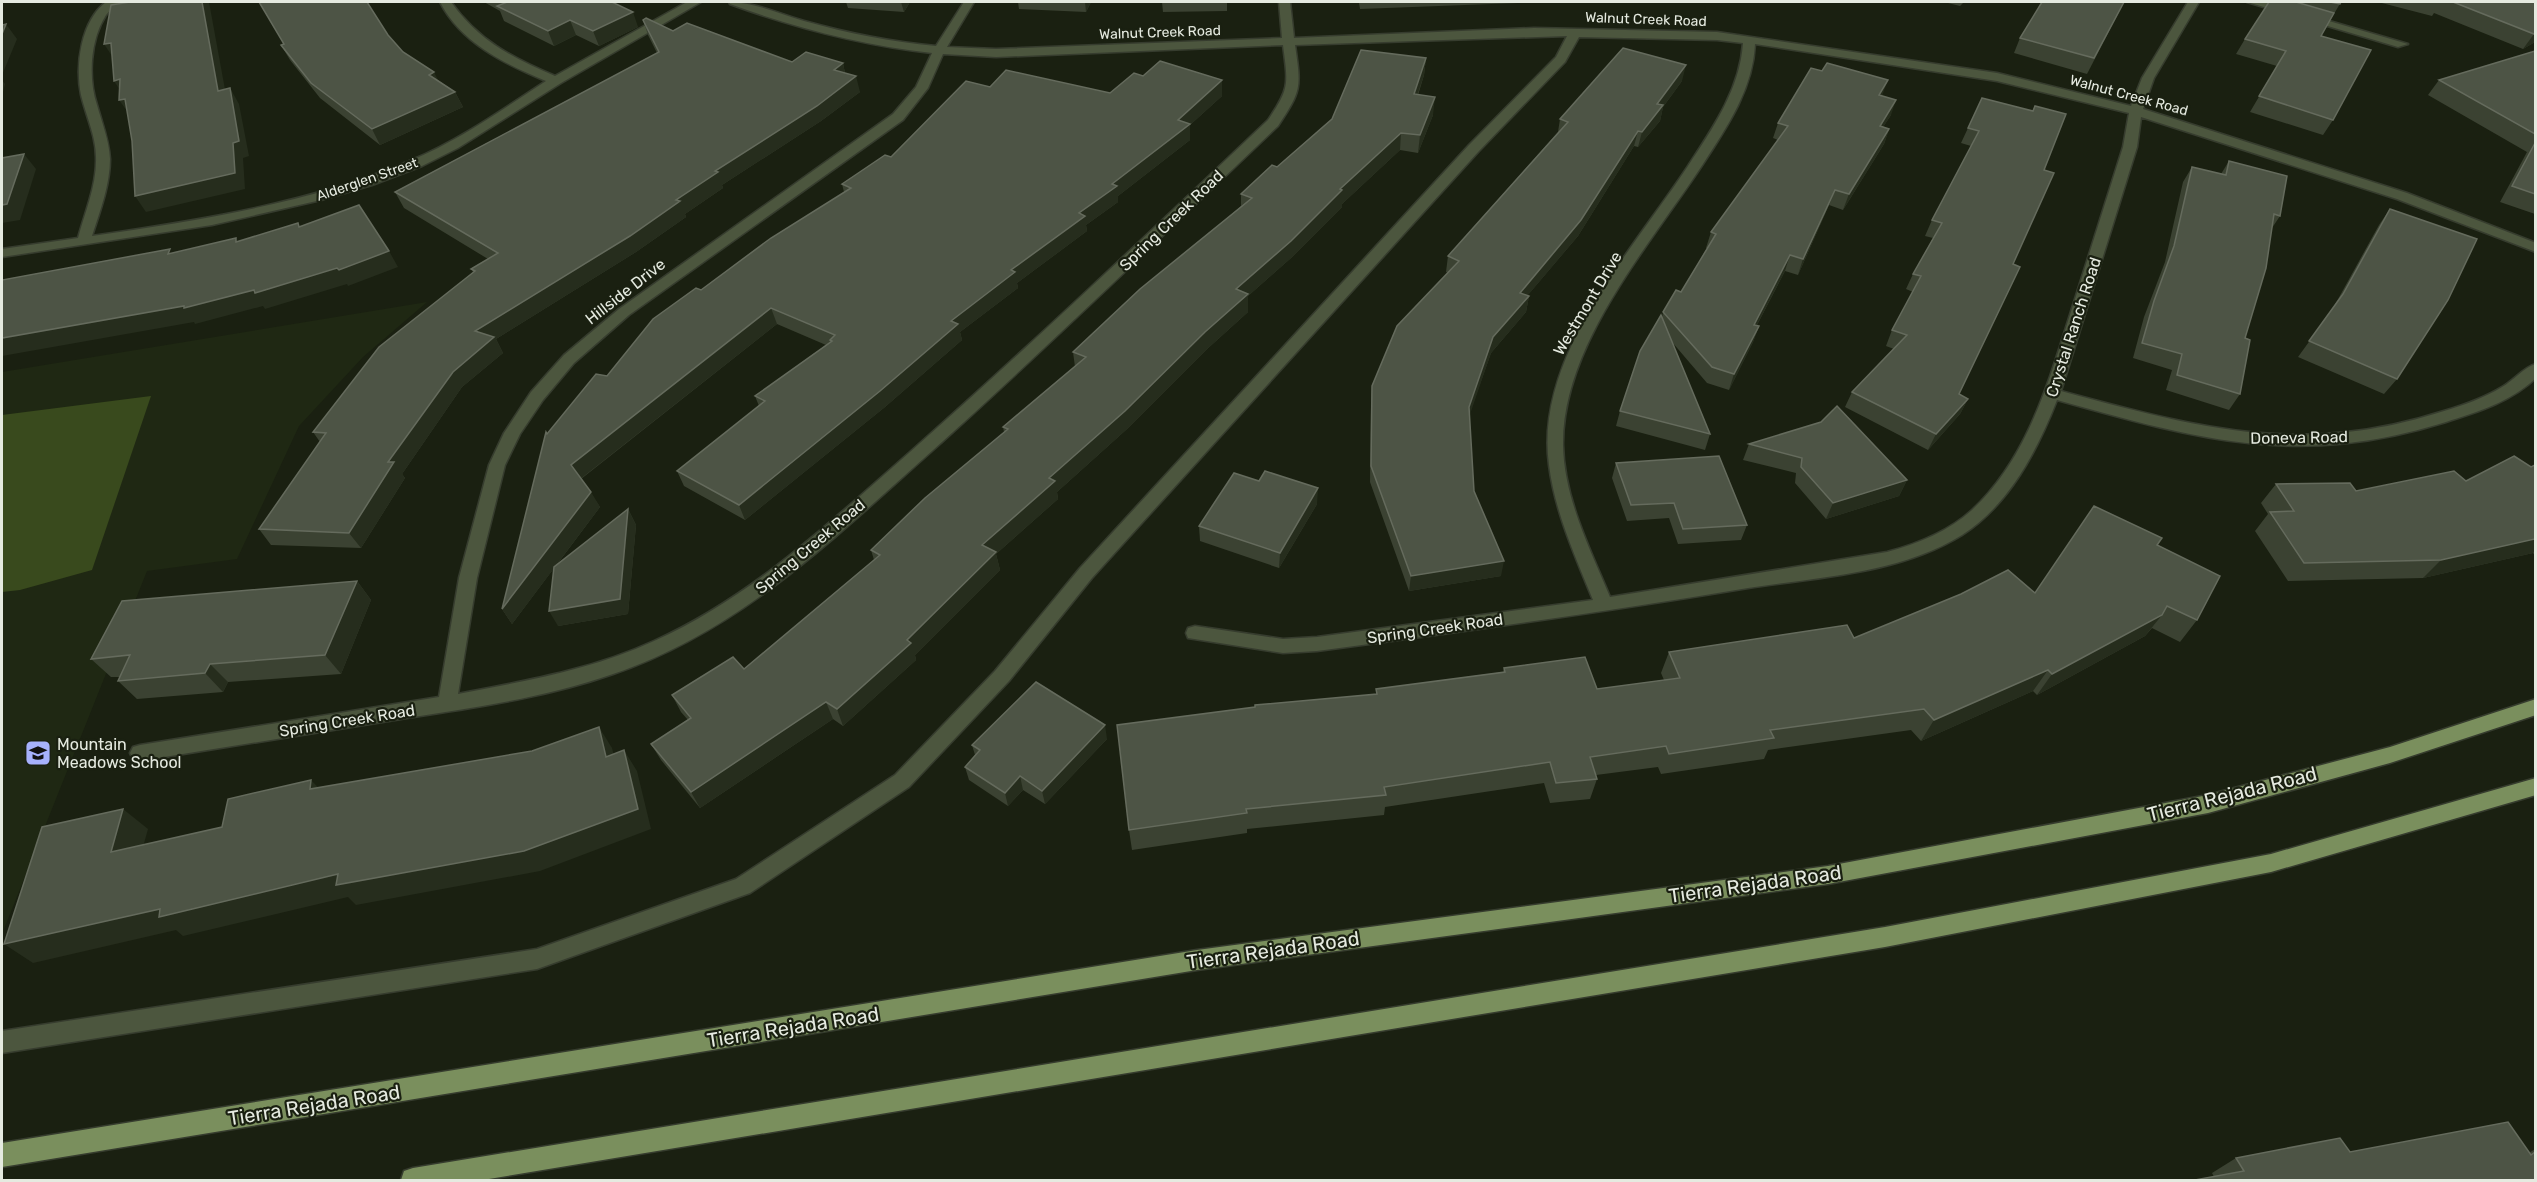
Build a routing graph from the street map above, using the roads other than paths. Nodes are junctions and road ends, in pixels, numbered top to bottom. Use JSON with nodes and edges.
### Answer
{"nodes":[{"id":1,"x":113,"y":2,"type":"edge"},
{"id":2,"x":445,"y":2,"type":"edge"},
{"id":3,"x":695,"y":2,"type":"edge"},
{"id":4,"x":734,"y":2,"type":"edge"},
{"id":5,"x":969,"y":2,"type":"edge"},
{"id":6,"x":1284,"y":2,"type":"edge"},
{"id":7,"x":2194,"y":2,"type":"edge"},
{"id":8,"x":2253,"y":2,"type":"edge"},
{"id":9,"x":1575,"y":32,"type":"junction"},
{"id":10,"x":1749,"y":40,"type":"junction"},
{"id":11,"x":1290,"y":42,"type":"junction"},
{"id":12,"x":2402,"y":44,"type":"dead end"},
{"id":13,"x":938,"y":51,"type":"junction"},
{"id":14,"x":556,"y":81,"type":"junction"},
{"id":15,"x":2136,"y":111,"type":"junction"},
{"id":16,"x":84,"y":240,"type":"junction"},
{"id":17,"x":2535,"y":248,"type":"edge"},
{"id":18,"x":2,"y":253,"type":"edge"},
{"id":19,"x":2535,"y":369,"type":"edge"},
{"id":20,"x":2053,"y":394,"type":"junction"},
{"id":21,"x":1604,"y":605,"type":"junction"},
{"id":22,"x":1195,"y":633,"type":"dead end"},
{"id":23,"x":447,"y":704,"type":"junction"},
{"id":24,"x":2535,"y":707,"type":"edge"},
{"id":25,"x":140,"y":753,"type":"dead end"},
{"id":26,"x":2535,"y":786,"type":"edge"},
{"id":27,"x":2,"y":1042,"type":"edge"},
{"id":28,"x":2,"y":1155,"type":"edge"},
{"id":29,"x":413,"y":1180,"type":"edge"}],
"edges":[{"from":1,"to":16,"type":"street"},
{"from":2,"to":14,"type":"street"},
{"from":3,"to":14,"type":"street","name":"Alderglen Street"},
{"from":4,"to":13,"type":"street","name":"Walnut Creek Road"},
{"from":5,"to":13,"type":"street","name":"Hillside Drive"},
{"from":6,"to":11,"type":"street","name":"Spring Creek Road"},
{"from":7,"to":15,"type":"street","name":"Crystal Ranch Road"},
{"from":8,"to":12,"type":"street"},
{"from":9,"to":10,"type":"street","name":"Walnut Creek Road"},
{"from":9,"to":11,"type":"street","name":"Walnut Creek Road"},
{"from":9,"to":27,"type":"street"},
{"from":10,"to":15,"type":"street","name":"Walnut Creek Road"},
{"from":10,"to":21,"type":"street","name":"Westmont Drive"},
{"from":11,"to":13,"type":"street","name":"Walnut Creek Road"},
{"from":11,"to":23,"type":"street","name":"Spring Creek Road"},
{"from":13,"to":23,"type":"street","name":"Hillside Drive"},
{"from":14,"to":16,"type":"street","name":"Alderglen Street"},
{"from":15,"to":17,"type":"street","name":"Walnut Creek Road"},
{"from":15,"to":20,"type":"street","name":"Crystal Ranch Road"},
{"from":16,"to":18,"type":"street","name":"Alderglen Street"},
{"from":19,"to":20,"type":"street","name":"Doneva Road"},
{"from":20,"to":21,"type":"street","name":"Crystal Ranch Road"},
{"from":21,"to":22,"type":"street","name":"Spring Creek Road"},
{"from":23,"to":25,"type":"street","name":"Spring Creek Road"},
{"from":24,"to":28,"type":"main road","name":"Tierra Rejada Road"},
{"from":26,"to":29,"type":"main road"}]}
